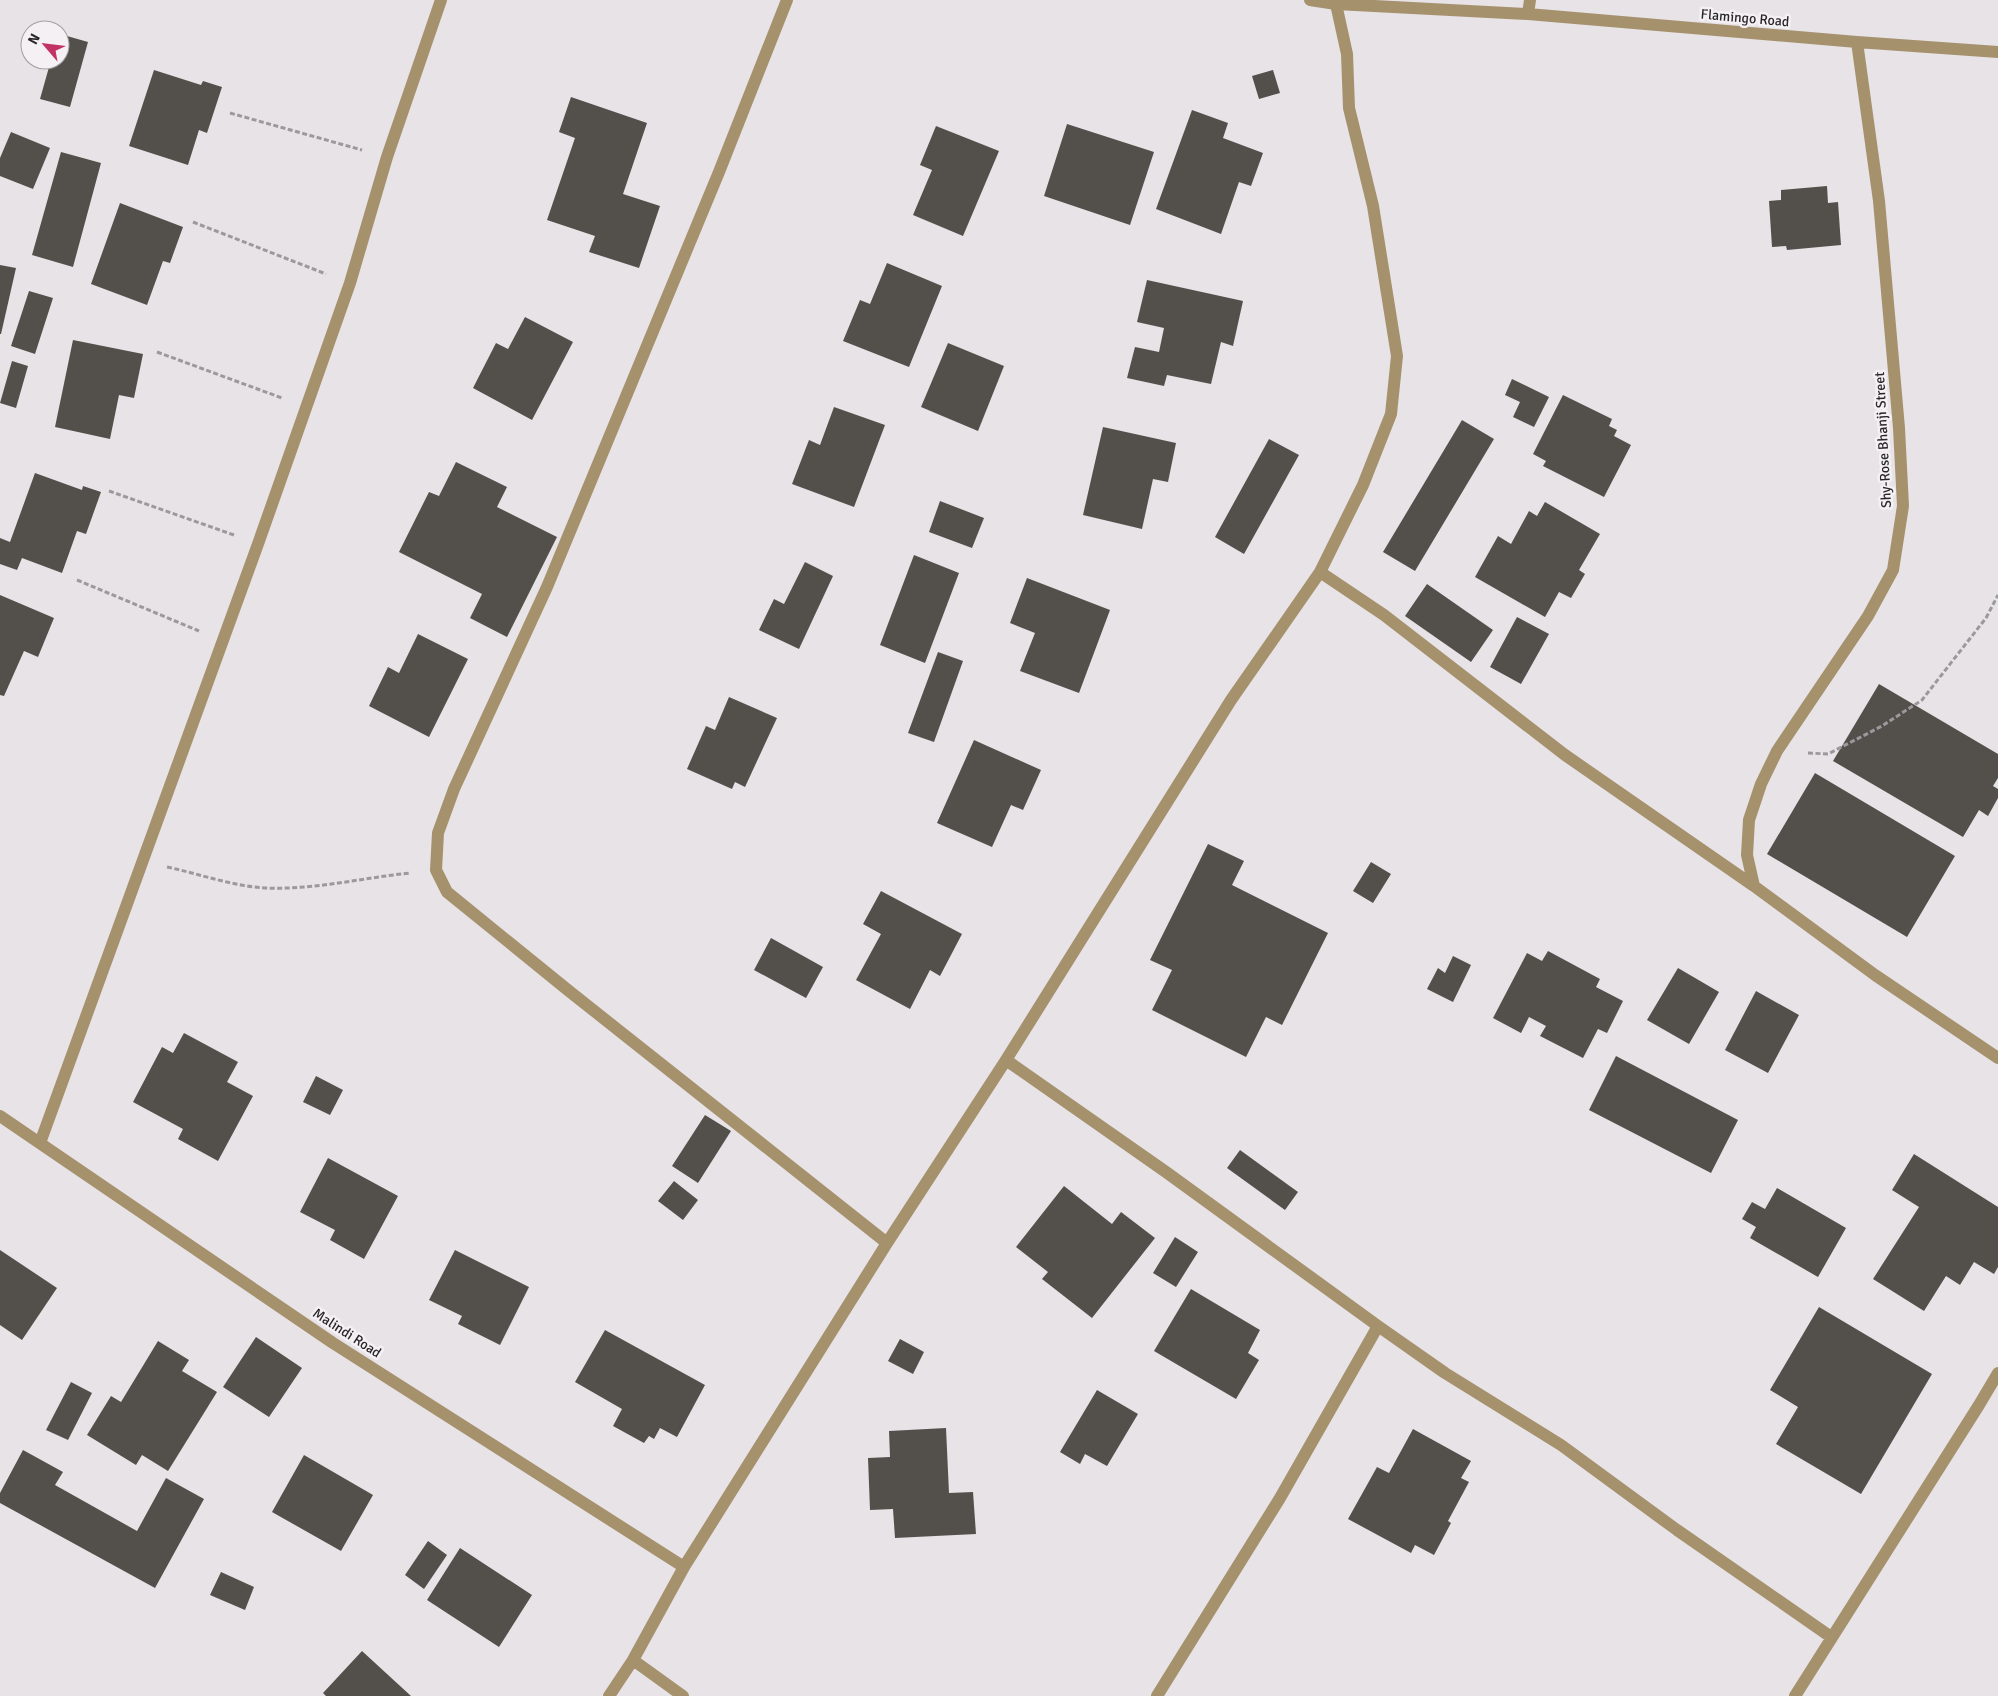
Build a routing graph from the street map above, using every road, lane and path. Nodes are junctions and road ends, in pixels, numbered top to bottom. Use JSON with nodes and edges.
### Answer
{"nodes":[{"id":1,"x":441,"y":0,"type":"edge"},
{"id":2,"x":787,"y":0,"type":"edge"},
{"id":3,"x":1310,"y":0,"type":"edge"},
{"id":4,"x":1530,"y":0,"type":"edge"},
{"id":5,"x":1336,"y":4,"type":"junction"},
{"id":6,"x":1528,"y":14,"type":"junction"},
{"id":7,"x":1857,"y":42,"type":"junction"},
{"id":8,"x":1998,"y":52,"type":"edge"},
{"id":9,"x":230,"y":114,"type":"dead end"},
{"id":10,"x":387,"y":157,"type":"junction"},
{"id":11,"x":193,"y":222,"type":"dead end"},
{"id":12,"x":350,"y":284,"type":"junction"},
{"id":13,"x":157,"y":352,"type":"dead end"},
{"id":14,"x":306,"y":408,"type":"junction"},
{"id":15,"x":109,"y":491,"type":"dead end"},
{"id":16,"x":258,"y":544,"type":"junction"},
{"id":17,"x":1320,"y":572,"type":"junction"},
{"id":18,"x":77,"y":580,"type":"dead end"},
{"id":19,"x":1998,"y":595,"type":"edge"},
{"id":20,"x":222,"y":640,"type":"junction"},
{"id":21,"x":1777,"y":751,"type":"junction"},
{"id":22,"x":143,"y":862,"type":"junction"},
{"id":23,"x":436,"y":870,"type":"junction"},
{"id":24,"x":1754,"y":886,"type":"junction"},
{"id":25,"x":1998,"y":1058,"type":"edge"},
{"id":26,"x":1006,"y":1060,"type":"junction"},
{"id":27,"x":0,"y":1116,"type":"edge"},
{"id":28,"x":40,"y":1143,"type":"junction"},
{"id":29,"x":887,"y":1243,"type":"junction"},
{"id":30,"x":1378,"y":1326,"type":"junction"},
{"id":31,"x":1998,"y":1373,"type":"edge"},
{"id":32,"x":684,"y":1567,"type":"junction"},
{"id":33,"x":1831,"y":1637,"type":"junction"},
{"id":34,"x":633,"y":1660,"type":"junction"},
{"id":35,"x":609,"y":1696,"type":"edge"},
{"id":36,"x":683,"y":1696,"type":"edge"},
{"id":37,"x":1157,"y":1696,"type":"edge"},
{"id":38,"x":1795,"y":1696,"type":"edge"}],
"edges":[{"from":1,"to":10,"type":"street"},
{"from":2,"to":23,"type":"street"},
{"from":3,"to":5,"type":"street","name":"Flamingo Road"},
{"from":4,"to":6,"type":"street"},
{"from":5,"to":6,"type":"street","name":"Flamingo Road"},
{"from":5,"to":17,"type":"street"},
{"from":6,"to":7,"type":"street","name":"Flamingo Road"},
{"from":7,"to":8,"type":"street","name":"Flamingo Road"},
{"from":7,"to":21,"type":"street","name":"Shy-Rose Bhanji Street"},
{"from":9,"to":10,"type":"path"},
{"from":10,"to":12,"type":"street"},
{"from":11,"to":12,"type":"path"},
{"from":12,"to":14,"type":"street"},
{"from":13,"to":14,"type":"path"},
{"from":14,"to":16,"type":"street"},
{"from":15,"to":16,"type":"path"},
{"from":16,"to":20,"type":"street"},
{"from":17,"to":24,"type":"street"},
{"from":17,"to":26,"type":"street"},
{"from":18,"to":20,"type":"path"},
{"from":19,"to":21,"type":"path"},
{"from":20,"to":22,"type":"street"},
{"from":21,"to":24,"type":"street","name":"Shy-Rose Bhanji Street"},
{"from":22,"to":23,"type":"path"},
{"from":22,"to":28,"type":"street"},
{"from":23,"to":29,"type":"street"},
{"from":24,"to":25,"type":"street"},
{"from":26,"to":29,"type":"street"},
{"from":26,"to":30,"type":"street"},
{"from":27,"to":28,"type":"street","name":"Malindi Road"},
{"from":28,"to":32,"type":"street","name":"Malindi Road"},
{"from":29,"to":32,"type":"street"},
{"from":30,"to":33,"type":"street"},
{"from":30,"to":37,"type":"street"},
{"from":31,"to":33,"type":"street"},
{"from":32,"to":34,"type":"street"},
{"from":33,"to":38,"type":"street"},
{"from":34,"to":35,"type":"street"},
{"from":34,"to":36,"type":"street"}]}
